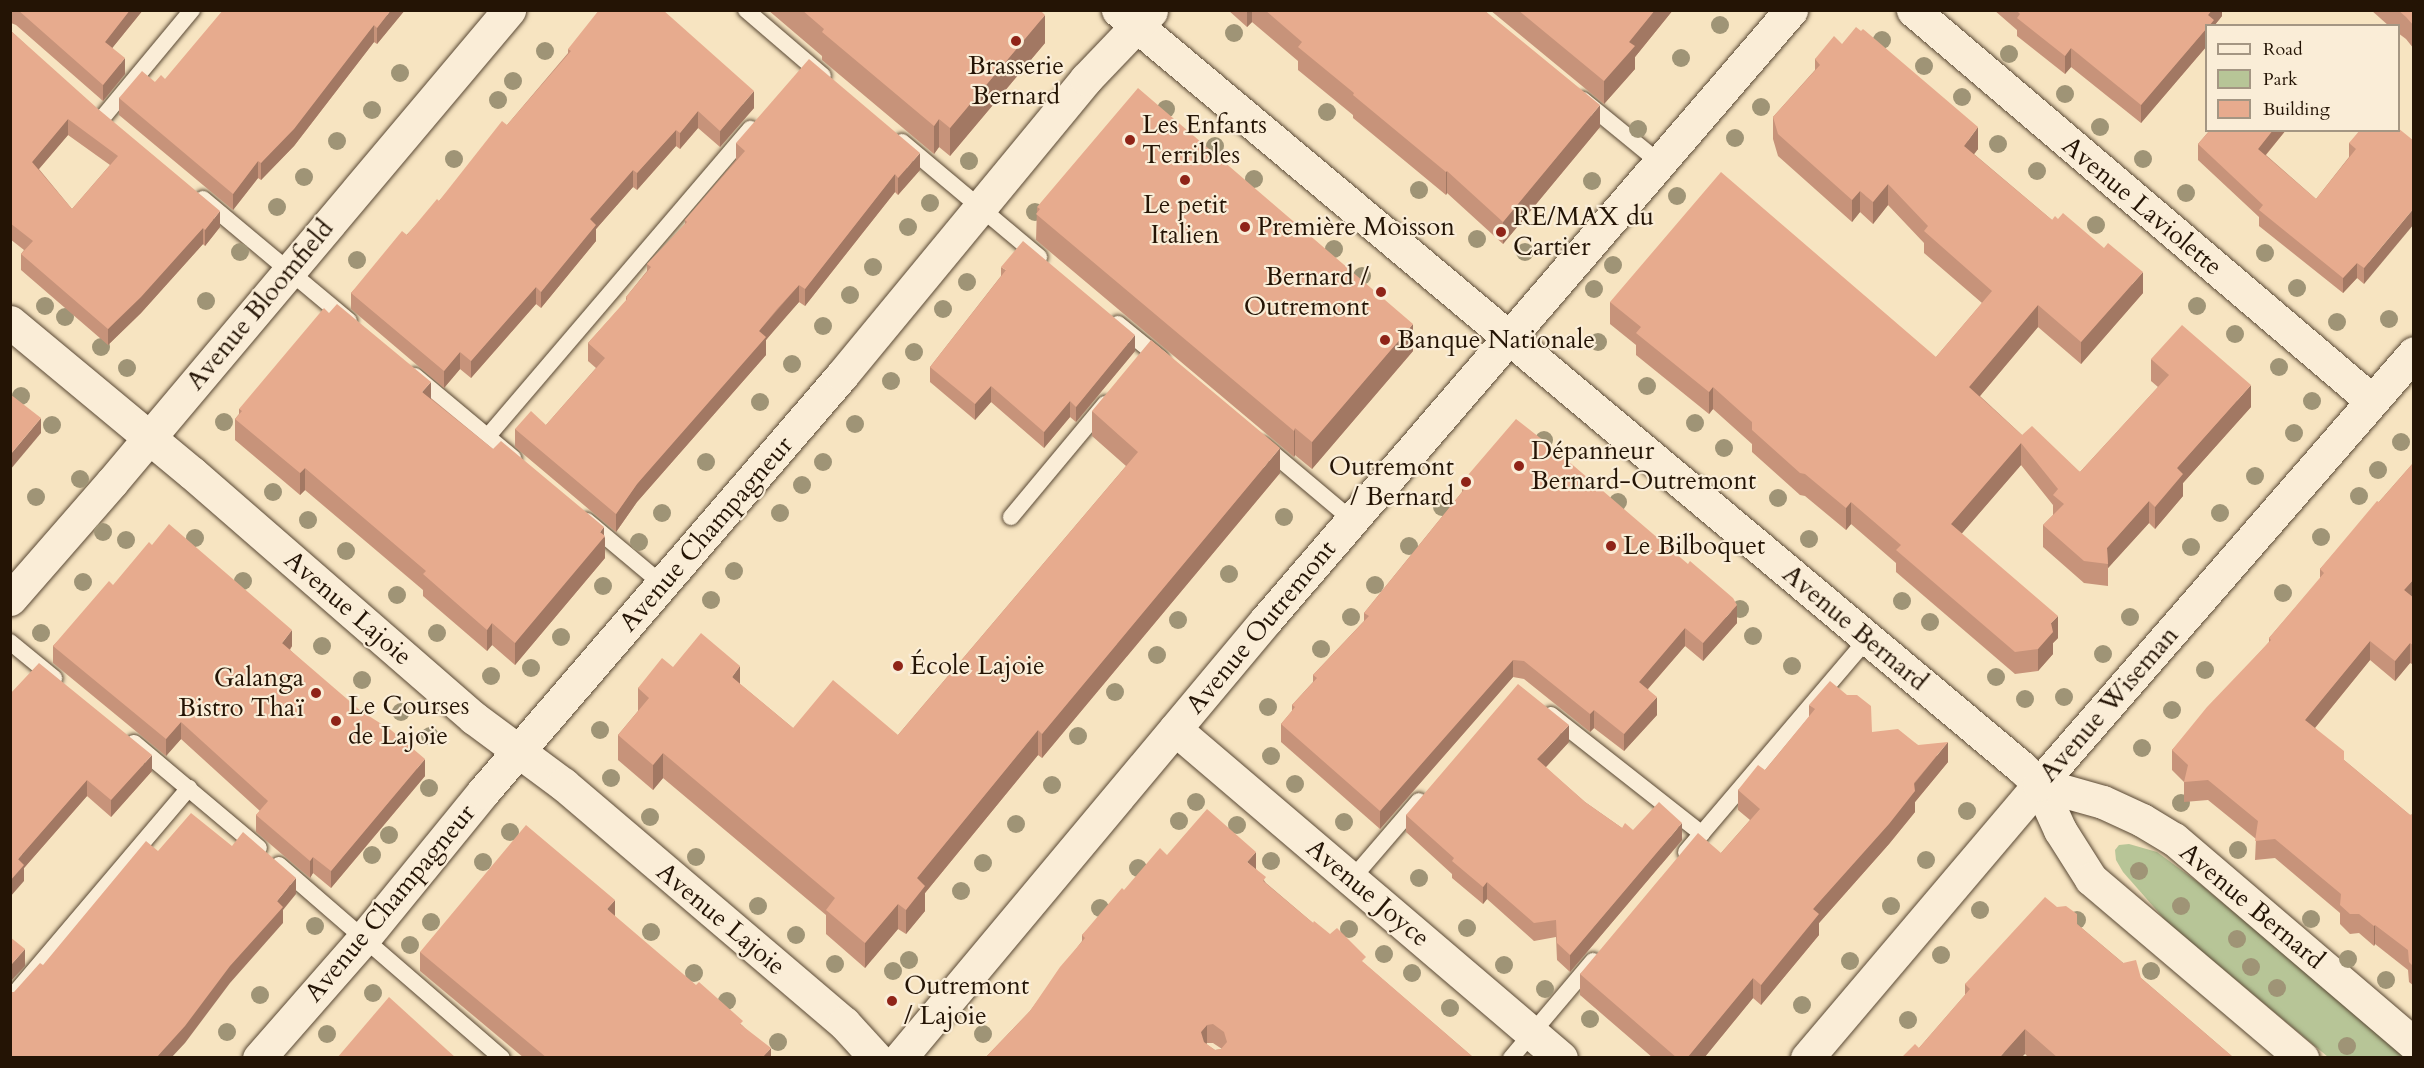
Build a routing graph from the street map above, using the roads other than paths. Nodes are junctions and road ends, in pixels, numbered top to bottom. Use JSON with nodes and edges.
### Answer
{"nodes":[{"id":1,"x":192,"y":10,"type":"edge"},
{"id":2,"x":509,"y":10,"type":"edge"},
{"id":3,"x":746,"y":10,"type":"edge"},
{"id":4,"x":1791,"y":10,"type":"edge"},
{"id":5,"x":1913,"y":10,"type":"edge"},
{"id":6,"x":1136,"y":16,"type":"edge"},
{"id":7,"x":833,"y":84,"type":"edge"},
{"id":8,"x":1573,"y":92,"type":"edge"},
{"id":9,"x":104,"y":116,"type":"edge"},
{"id":10,"x":760,"y":117,"type":"edge"},
{"id":11,"x":886,"y":128,"type":"edge"},
{"id":12,"x":1660,"y":163,"type":"junction"},
{"id":13,"x":192,"y":190,"type":"edge"},
{"id":14,"x":980,"y":208,"type":"junction"},
{"id":15,"x":1049,"y":266,"type":"edge"},
{"id":16,"x":288,"y":272,"type":"junction"},
{"id":17,"x":1104,"y":312,"type":"edge"},
{"id":18,"x":10,"y":322,"type":"edge"},
{"id":19,"x":362,"y":332,"type":"edge"},
{"id":20,"x":1511,"y":338,"type":"junction"},
{"id":21,"x":2414,"y":353,"type":"edge"},
{"id":22,"x":406,"y":369,"type":"edge"},
{"id":23,"x":1176,"y":372,"type":"edge"},
{"id":24,"x":1114,"y":392,"type":"edge"},
{"id":25,"x":2372,"y":400,"type":"junction"},
{"id":26,"x":1247,"y":432,"type":"edge"},
{"id":27,"x":488,"y":436,"type":"junction"},
{"id":28,"x":149,"y":438,"type":"junction"},
{"id":29,"x":523,"y":466,"type":"edge"},
{"id":30,"x":576,"y":511,"type":"edge"},
{"id":31,"x":1011,"y":517,"type":"dead end"},
{"id":32,"x":1352,"y":520,"type":"junction"},
{"id":33,"x":662,"y":585,"type":"junction"},
{"id":34,"x":10,"y":599,"type":"edge"},
{"id":35,"x":1868,"y":638,"type":"junction"},
{"id":36,"x":10,"y":642,"type":"edge"},
{"id":37,"x":71,"y":692,"type":"edge"},
{"id":38,"x":1535,"y":702,"type":"edge"},
{"id":39,"x":1175,"y":729,"type":"junction"},
{"id":40,"x":125,"y":736,"type":"edge"},
{"id":41,"x":519,"y":753,"type":"junction"},
{"id":42,"x":1433,"y":784,"type":"edge"},
{"id":43,"x":2039,"y":784,"type":"junction"},
{"id":44,"x":189,"y":788,"type":"junction"},
{"id":45,"x":1702,"y":834,"type":"junction"},
{"id":46,"x":1672,"y":869,"type":"edge"},
{"id":47,"x":1351,"y":880,"type":"junction"},
{"id":48,"x":364,"y":938,"type":"junction"},
{"id":49,"x":1605,"y":947,"type":"edge"},
{"id":50,"x":10,"y":999,"type":"edge"},
{"id":51,"x":1532,"y":1032,"type":"junction"},
{"id":52,"x":2414,"y":1044,"type":"edge"},
{"id":53,"x":260,"y":1058,"type":"edge"},
{"id":54,"x":502,"y":1058,"type":"edge"},
{"id":55,"x":876,"y":1058,"type":"edge"},
{"id":56,"x":900,"y":1058,"type":"edge"},
{"id":57,"x":1511,"y":1058,"type":"edge"},
{"id":58,"x":1561,"y":1058,"type":"edge"},
{"id":59,"x":1807,"y":1058,"type":"edge"},
{"id":60,"x":2302,"y":1058,"type":"edge"}],
"edges":[{"from":1,"to":9,"type":"lane"},
{"from":2,"to":16,"type":"street","name":"Avenue Bloomfield"},
{"from":3,"to":7,"type":"lane"},
{"from":4,"to":12,"type":"street","name":"Avenue Outremont"},
{"from":5,"to":25,"type":"street","name":"Avenue Laviolette"},
{"from":6,"to":14,"type":"street","name":"Avenue Champagneur"},
{"from":6,"to":20,"type":"street","name":"Avenue Bernard"},
{"from":8,"to":12,"type":"lane"},
{"from":10,"to":27,"type":"lane"},
{"from":11,"to":14,"type":"lane"},
{"from":12,"to":20,"type":"street","name":"Avenue Outremont"},
{"from":13,"to":16,"type":"lane"},
{"from":14,"to":15,"type":"lane"},
{"from":14,"to":33,"type":"street","name":"Avenue Champagneur"},
{"from":16,"to":19,"type":"lane"},
{"from":16,"to":28,"type":"street","name":"Avenue Bloomfield"},
{"from":17,"to":23,"type":"lane"},
{"from":18,"to":28,"type":"street","name":"Avenue Lajoie"},
{"from":20,"to":32,"type":"street","name":"Avenue Outremont"},
{"from":20,"to":35,"type":"street","name":"Avenue Bernard"},
{"from":21,"to":25,"type":"street","name":"Avenue Wiseman"},
{"from":22,"to":27,"type":"lane"},
{"from":24,"to":31,"type":"lane"},
{"from":25,"to":43,"type":"street","name":"Avenue Wiseman"},
{"from":26,"to":32,"type":"lane"},
{"from":27,"to":29,"type":"lane"},
{"from":28,"to":34,"type":"street","name":"Avenue Bloomfield"},
{"from":28,"to":41,"type":"street","name":"Avenue Lajoie"},
{"from":30,"to":33,"type":"lane"},
{"from":32,"to":39,"type":"street","name":"Avenue Outremont"},
{"from":33,"to":41,"type":"street","name":"Avenue Champagneur"},
{"from":35,"to":43,"type":"street","name":"Avenue Bernard"},
{"from":35,"to":45,"type":"lane"},
{"from":36,"to":37,"type":"lane"},
{"from":38,"to":45,"type":"lane"},
{"from":39,"to":47,"type":"street","name":"Avenue Joyce"},
{"from":39,"to":56,"type":"street","name":"Avenue Outremont"},
{"from":40,"to":44,"type":"lane"},
{"from":41,"to":48,"type":"street","name":"Avenue Champagneur"},
{"from":41,"to":55,"type":"street","name":"Avenue Lajoie"},
{"from":42,"to":47,"type":"lane"},
{"from":43,"to":52,"type":"street","name":"Avenue Bernard"},
{"from":43,"to":59,"type":"street","name":"Avenue Wiseman"},
{"from":43,"to":60,"type":"street","name":"Avenue Bernard"},
{"from":44,"to":48,"type":"lane"},
{"from":44,"to":50,"type":"lane"},
{"from":45,"to":46,"type":"lane"},
{"from":47,"to":51,"type":"street","name":"Avenue Joyce"},
{"from":48,"to":53,"type":"street","name":"Avenue Champagneur"},
{"from":48,"to":54,"type":"lane"},
{"from":49,"to":51,"type":"lane"},
{"from":51,"to":57,"type":"lane"},
{"from":51,"to":58,"type":"street","name":"Avenue Joyce"}]}
